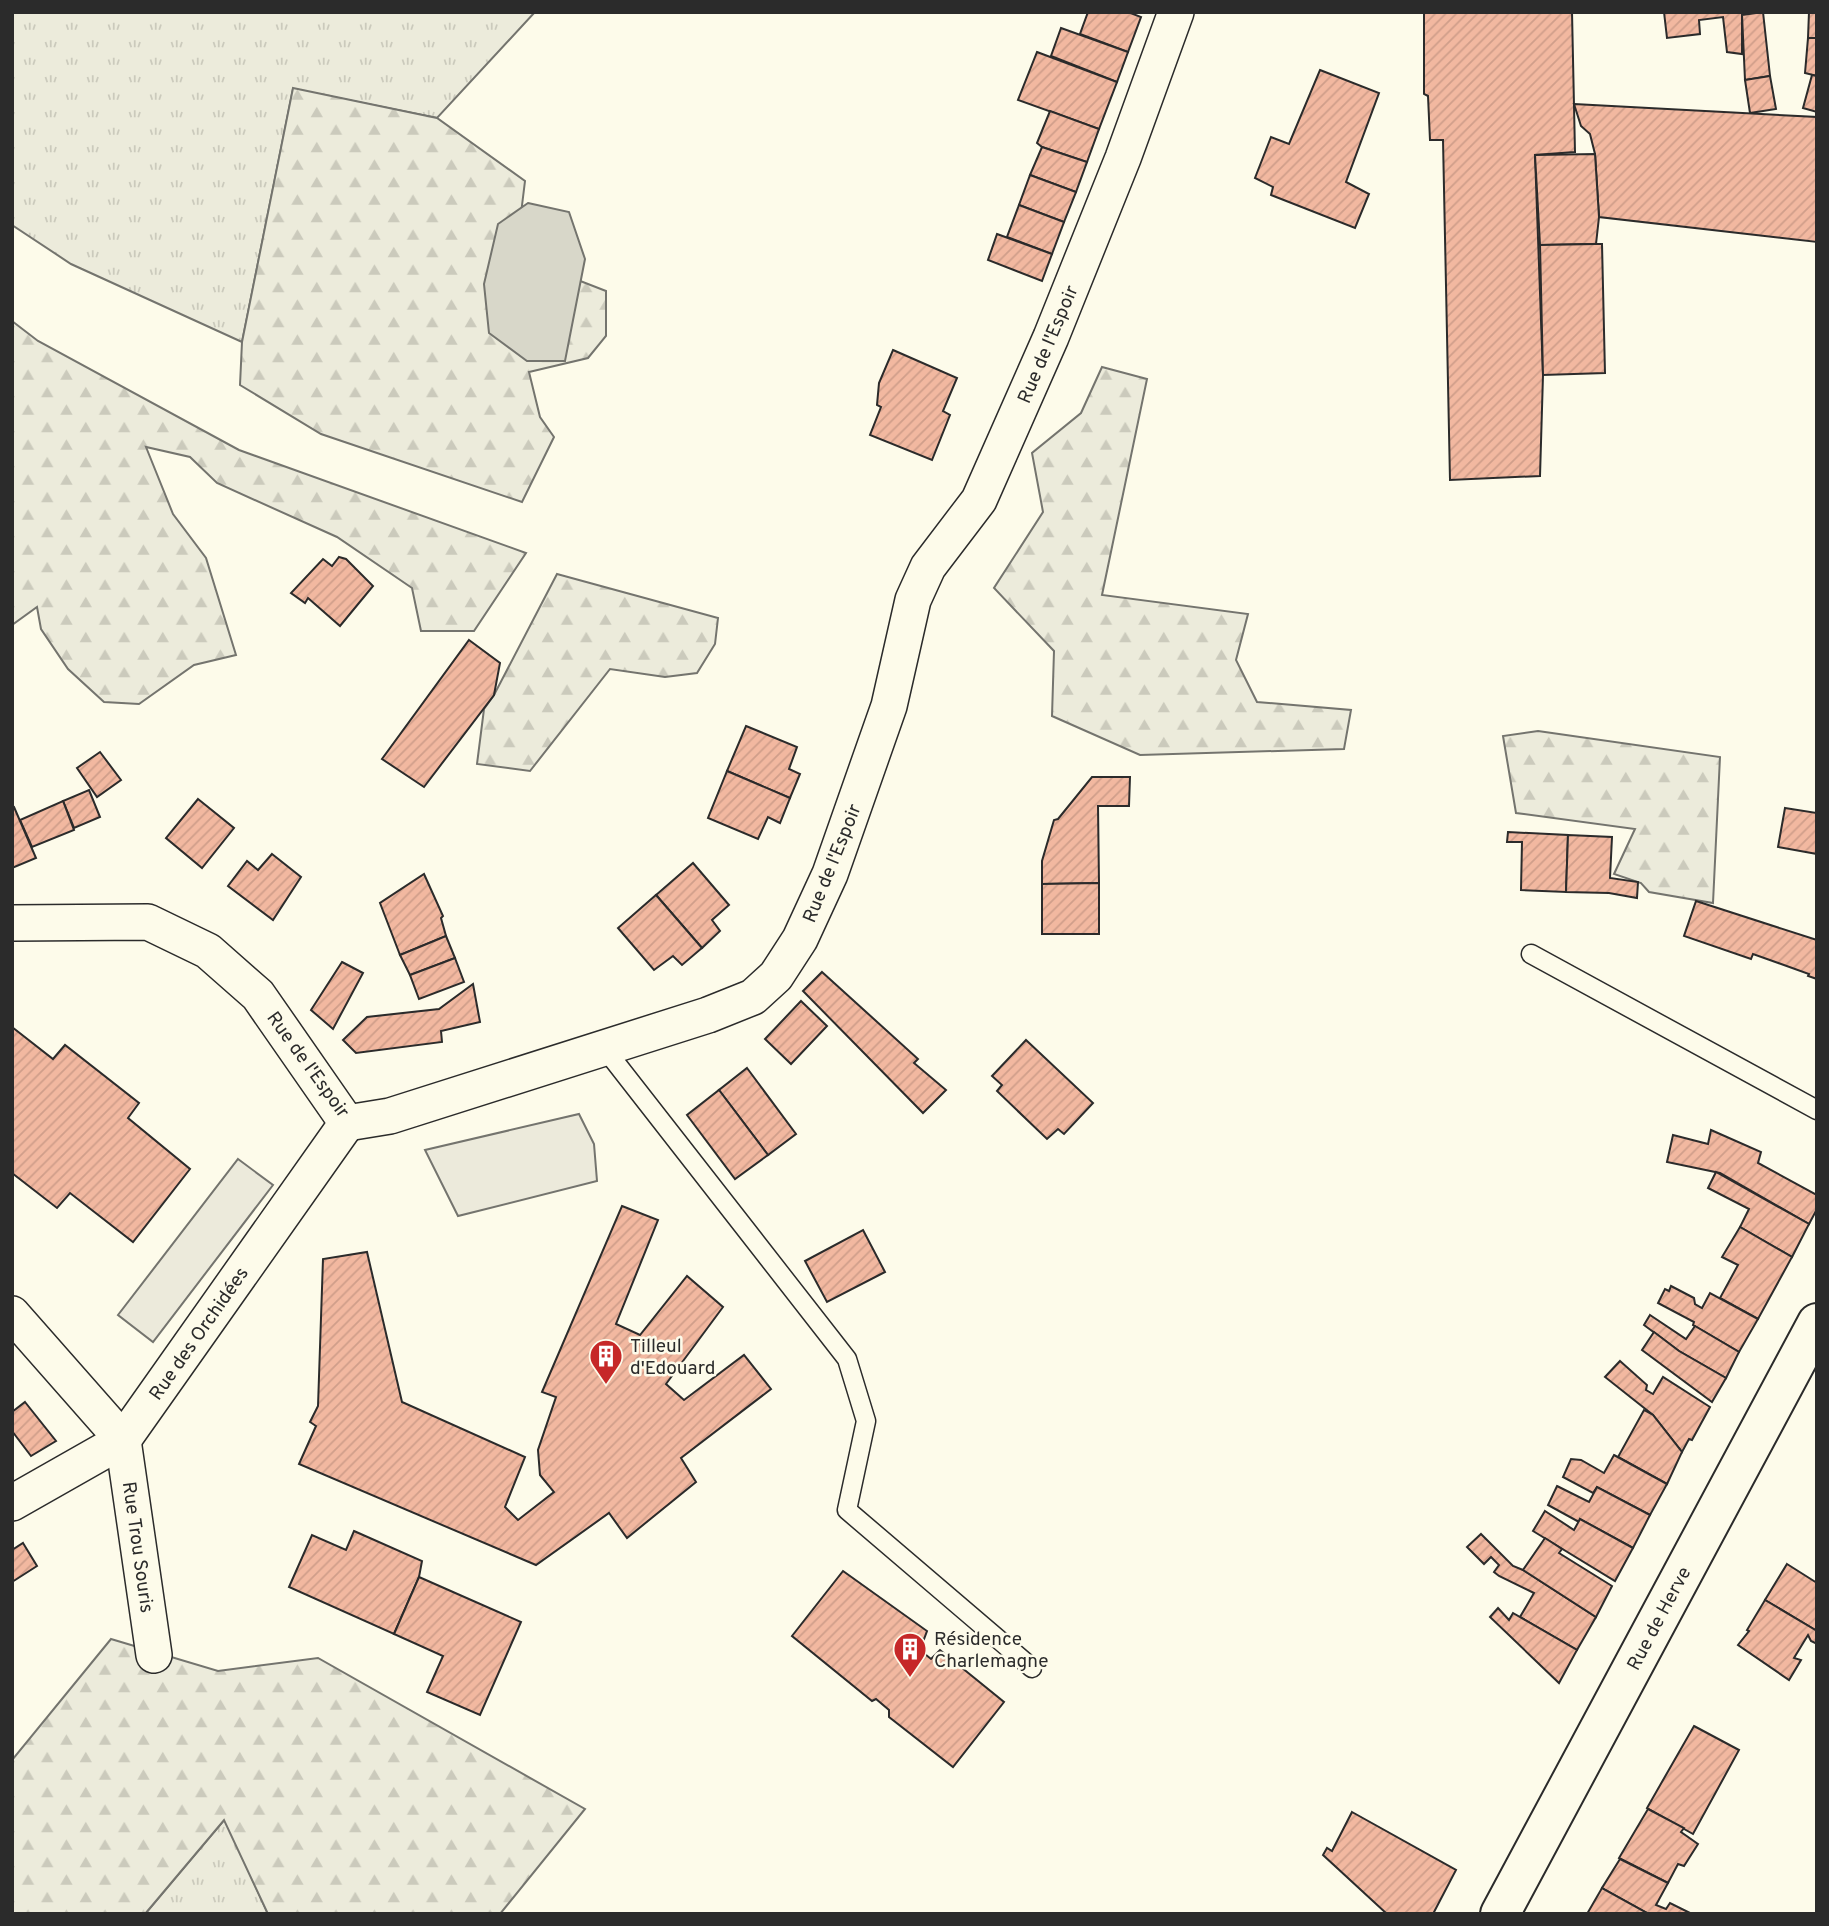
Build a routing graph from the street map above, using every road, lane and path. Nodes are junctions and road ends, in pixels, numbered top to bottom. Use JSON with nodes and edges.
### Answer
{"nodes":[{"id":1,"x":1176,"y":12,"type":"edge"},
{"id":2,"x":12,"y":923,"type":"edge"},
{"id":3,"x":1531,"y":954,"type":"dead end"},
{"id":4,"x":605,"y":1049,"type":"junction"},
{"id":5,"x":1817,"y":1110,"type":"edge"},
{"id":6,"x":347,"y":1122,"type":"junction"},
{"id":7,"x":12,"y":1314,"type":"edge"},
{"id":8,"x":1817,"y":1323,"type":"edge"},
{"id":9,"x":1807,"y":1364,"type":"edge"},
{"id":10,"x":123,"y":1440,"type":"junction"},
{"id":11,"x":12,"y":1503,"type":"edge"},
{"id":12,"x":154,"y":1655,"type":"dead end"},
{"id":13,"x":1032,"y":1668,"type":"dead end"},
{"id":14,"x":1500,"y":1914,"type":"edge"}],
"edges":[{"from":1,"to":4,"type":"street","name":"Rue de l'Espoir"},
{"from":2,"to":6,"type":"street","name":"Rue de l'Espoir"},
{"from":3,"to":5,"type":"lane"},
{"from":4,"to":6,"type":"street","name":"Rue de l'Espoir"},
{"from":4,"to":13,"type":"lane"},
{"from":6,"to":10,"type":"street","name":"Rue des Orchidées"},
{"from":7,"to":10,"type":"street"},
{"from":8,"to":9,"type":"main road","name":"Rue de Herve"},
{"from":9,"to":14,"type":"main road","name":"Rue de Herve"},
{"from":10,"to":11,"type":"street","name":"Rue des Orchidées"},
{"from":10,"to":12,"type":"street","name":"Rue Trou Souris"}]}
